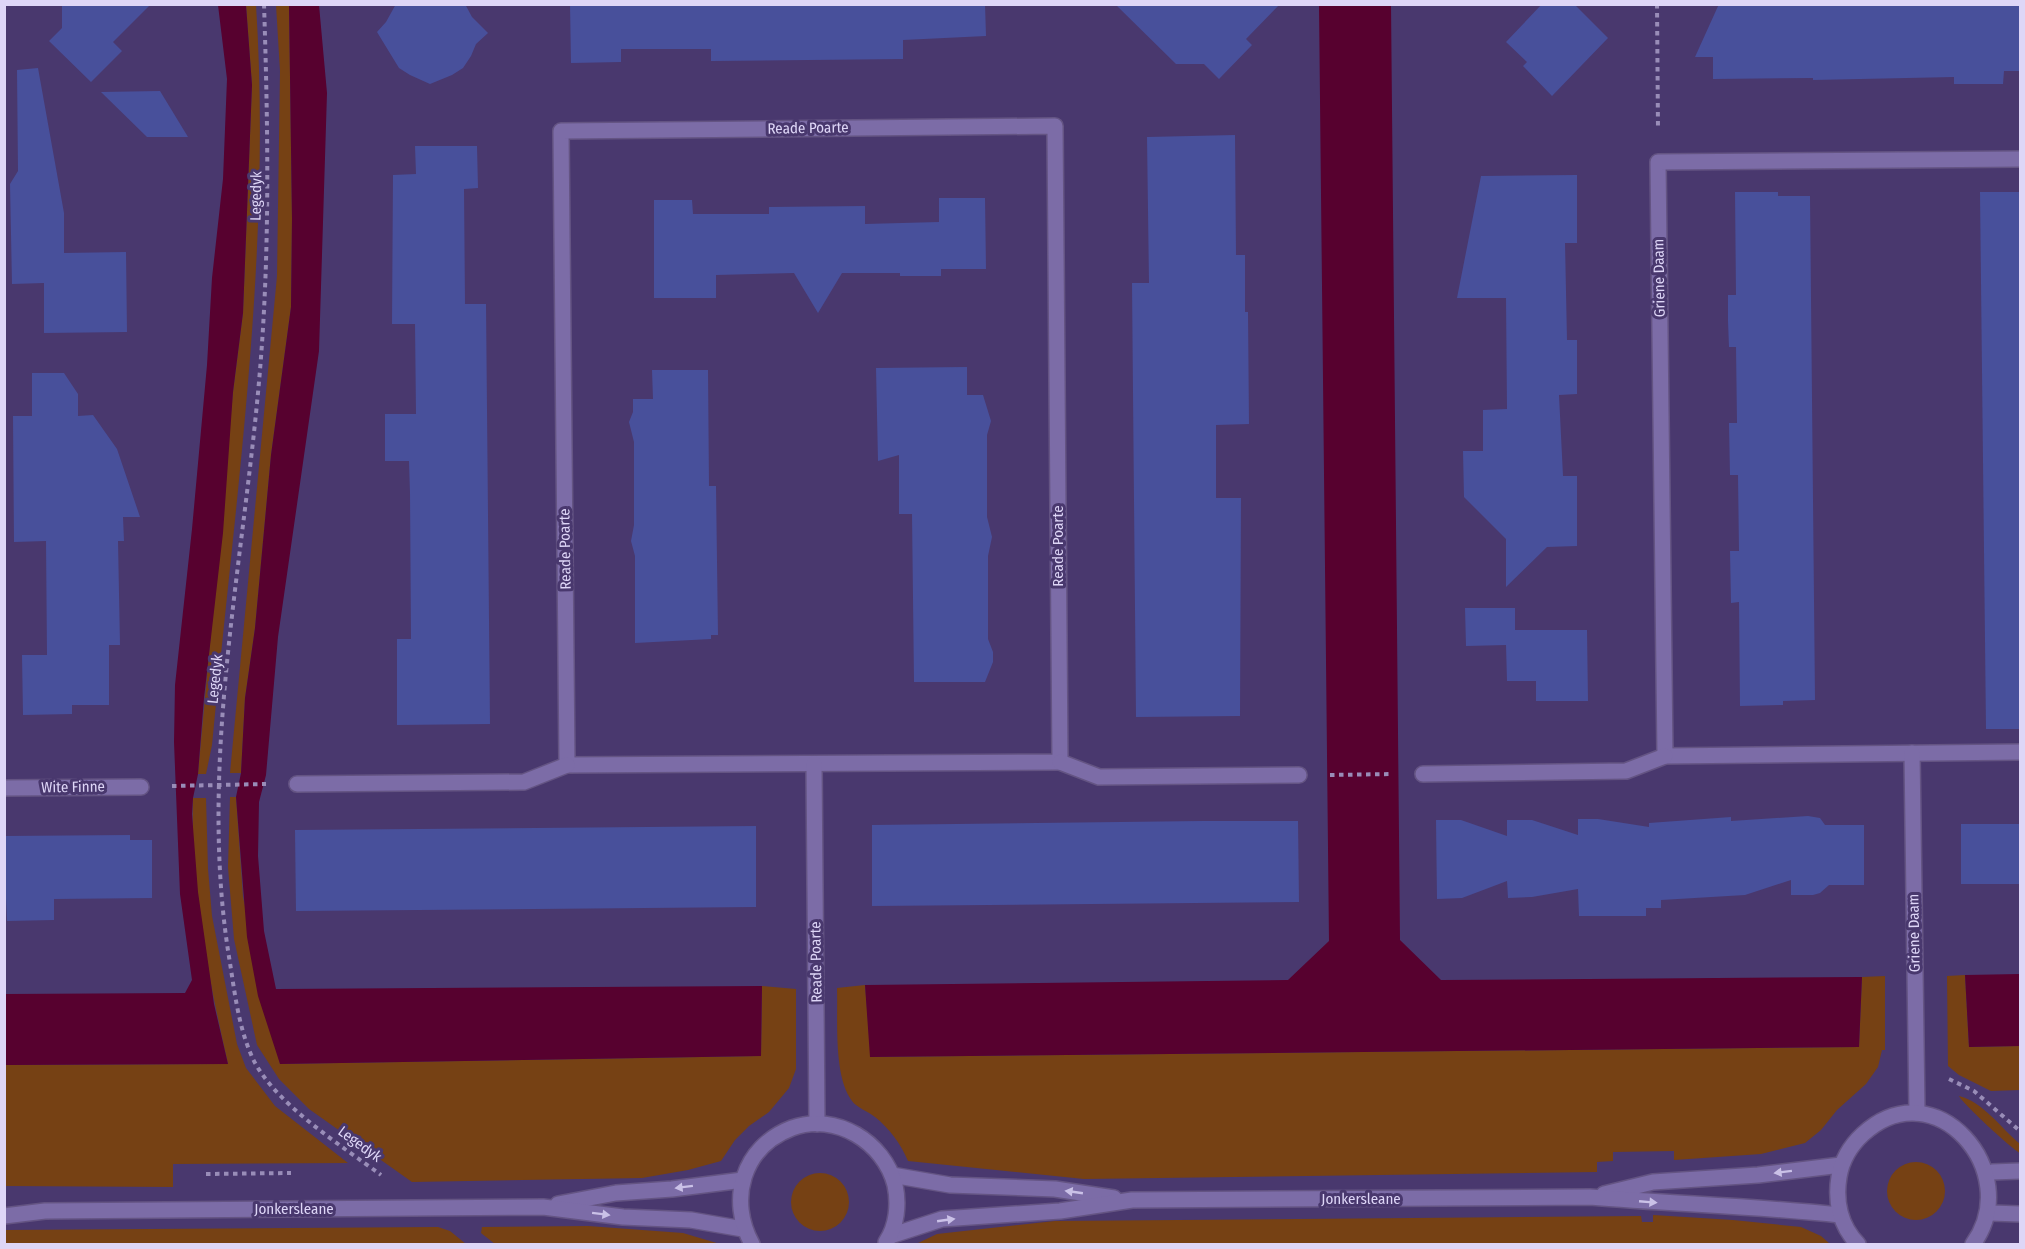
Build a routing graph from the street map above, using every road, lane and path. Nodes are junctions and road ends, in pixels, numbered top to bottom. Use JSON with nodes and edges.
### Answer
{"nodes":[{"id":1,"x":264,"y":4,"type":"edge"},
{"id":2,"x":1657,"y":4,"type":"edge"},
{"id":3,"x":2020,"y":159,"type":"edge"},
{"id":4,"x":1658,"y":162,"type":"junction"},
{"id":5,"x":2020,"y":752,"type":"edge"},
{"id":6,"x":1912,"y":753,"type":"junction"},
{"id":7,"x":1665,"y":756,"type":"junction"},
{"id":8,"x":1060,"y":762,"type":"junction"},
{"id":9,"x":814,"y":764,"type":"junction"},
{"id":10,"x":567,"y":765,"type":"junction"},
{"id":11,"x":1394,"y":774,"type":"dead end"},
{"id":12,"x":1423,"y":774,"type":"dead end"},
{"id":13,"x":1319,"y":775,"type":"dead end"},
{"id":14,"x":1299,"y":776,"type":"dead end"},
{"id":15,"x":269,"y":784,"type":"dead end"},
{"id":16,"x":297,"y":784,"type":"dead end"},
{"id":17,"x":218,"y":785,"type":"junction"},
{"id":18,"x":141,"y":786,"type":"dead end"},
{"id":19,"x":167,"y":786,"type":"dead end"},
{"id":20,"x":4,"y":788,"type":"edge"},
{"id":21,"x":1916,"y":1066,"type":"junction"},
{"id":22,"x":1917,"y":1113,"type":"junction"},
{"id":23,"x":817,"y":1124,"type":"junction"},
{"id":24,"x":2020,"y":1131,"type":"edge"},
{"id":25,"x":1841,"y":1165,"type":"junction"},
{"id":26,"x":2020,"y":1171,"type":"edge"},
{"id":27,"x":1992,"y":1172,"type":"junction"},
{"id":28,"x":892,"y":1175,"type":"junction"},
{"id":29,"x":742,"y":1180,"type":"junction"},
{"id":30,"x":1590,"y":1197,"type":"junction"},
{"id":31,"x":1132,"y":1200,"type":"junction"},
{"id":32,"x":4,"y":1206,"type":"edge"},
{"id":33,"x":543,"y":1207,"type":"junction"},
{"id":34,"x":429,"y":1208,"type":"junction"},
{"id":35,"x":45,"y":1211,"type":"junction"},
{"id":36,"x":1991,"y":1213,"type":"junction"},
{"id":37,"x":2020,"y":1214,"type":"edge"},
{"id":38,"x":1840,"y":1215,"type":"junction"},
{"id":39,"x":4,"y":1216,"type":"edge"},
{"id":40,"x":744,"y":1229,"type":"junction"},
{"id":41,"x":887,"y":1240,"type":"edge"},
{"id":42,"x":752,"y":1245,"type":"edge"},
{"id":43,"x":1858,"y":1245,"type":"edge"},
{"id":44,"x":1973,"y":1245,"type":"edge"}],
"edges":[{"from":1,"to":17,"type":"path","name":"Legedyk"},
{"from":2,"to":4,"type":"path"},
{"from":3,"to":4,"type":"street"},
{"from":4,"to":7,"type":"street","name":"Griene Daam"},
{"from":5,"to":6,"type":"street"},
{"from":6,"to":7,"type":"street"},
{"from":6,"to":21,"type":"street","name":"Griene Daam"},
{"from":7,"to":12,"type":"street"},
{"from":8,"to":9,"type":"street"},
{"from":8,"to":10,"type":"street","name":"Reade Poarte"},
{"from":8,"to":14,"type":"street"},
{"from":9,"to":10,"type":"street"},
{"from":9,"to":23,"type":"street","name":"Reade Poarte"},
{"from":10,"to":16,"type":"street"},
{"from":11,"to":13,"type":"path"},
{"from":15,"to":17,"type":"path"},
{"from":17,"to":19,"type":"path"},
{"from":17,"to":34,"type":"path","name":"Legedyk"},
{"from":18,"to":20,"type":"street","name":"Wite Finne"},
{"from":21,"to":22,"type":"street","name":"Griene Daam"},
{"from":21,"to":24,"type":"path"},
{"from":22,"to":25,"type":"street"},
{"from":22,"to":27,"type":"street"},
{"from":23,"to":28,"type":"street","name":"Jonkersleane"},
{"from":23,"to":29,"type":"street","name":"Jonkersleane"},
{"from":25,"to":30,"type":"street","name":"Jonkersleane","one_way":true},
{"from":25,"to":38,"type":"street"},
{"from":26,"to":27,"type":"street"},
{"from":27,"to":36,"type":"street"},
{"from":31,"to":28,"type":"street","name":"Jonkersleane","one_way":true},
{"from":28,"to":41,"type":"street","name":"Jonkersleane"},
{"from":29,"to":33,"type":"street","name":"Jonkersleane","one_way":true},
{"from":29,"to":40,"type":"street","name":"Jonkersleane"},
{"from":30,"to":31,"type":"street","name":"Jonkersleane"},
{"from":30,"to":38,"type":"street","name":"Jonkersleane","one_way":true},
{"from":41,"to":31,"type":"street","name":"Jonkersleane","one_way":true},
{"from":32,"to":35,"type":"street","name":"Jonkersleane"},
{"from":33,"to":34,"type":"street","name":"Jonkersleane"},
{"from":33,"to":40,"type":"street","name":"Jonkersleane","one_way":true},
{"from":34,"to":35,"type":"street","name":"Jonkersleane"},
{"from":35,"to":39,"type":"street","name":"Jonkersleane"},
{"from":36,"to":37,"type":"street"},
{"from":36,"to":44,"type":"street"},
{"from":38,"to":43,"type":"street"},
{"from":40,"to":42,"type":"street","name":"Jonkersleane"}]}
